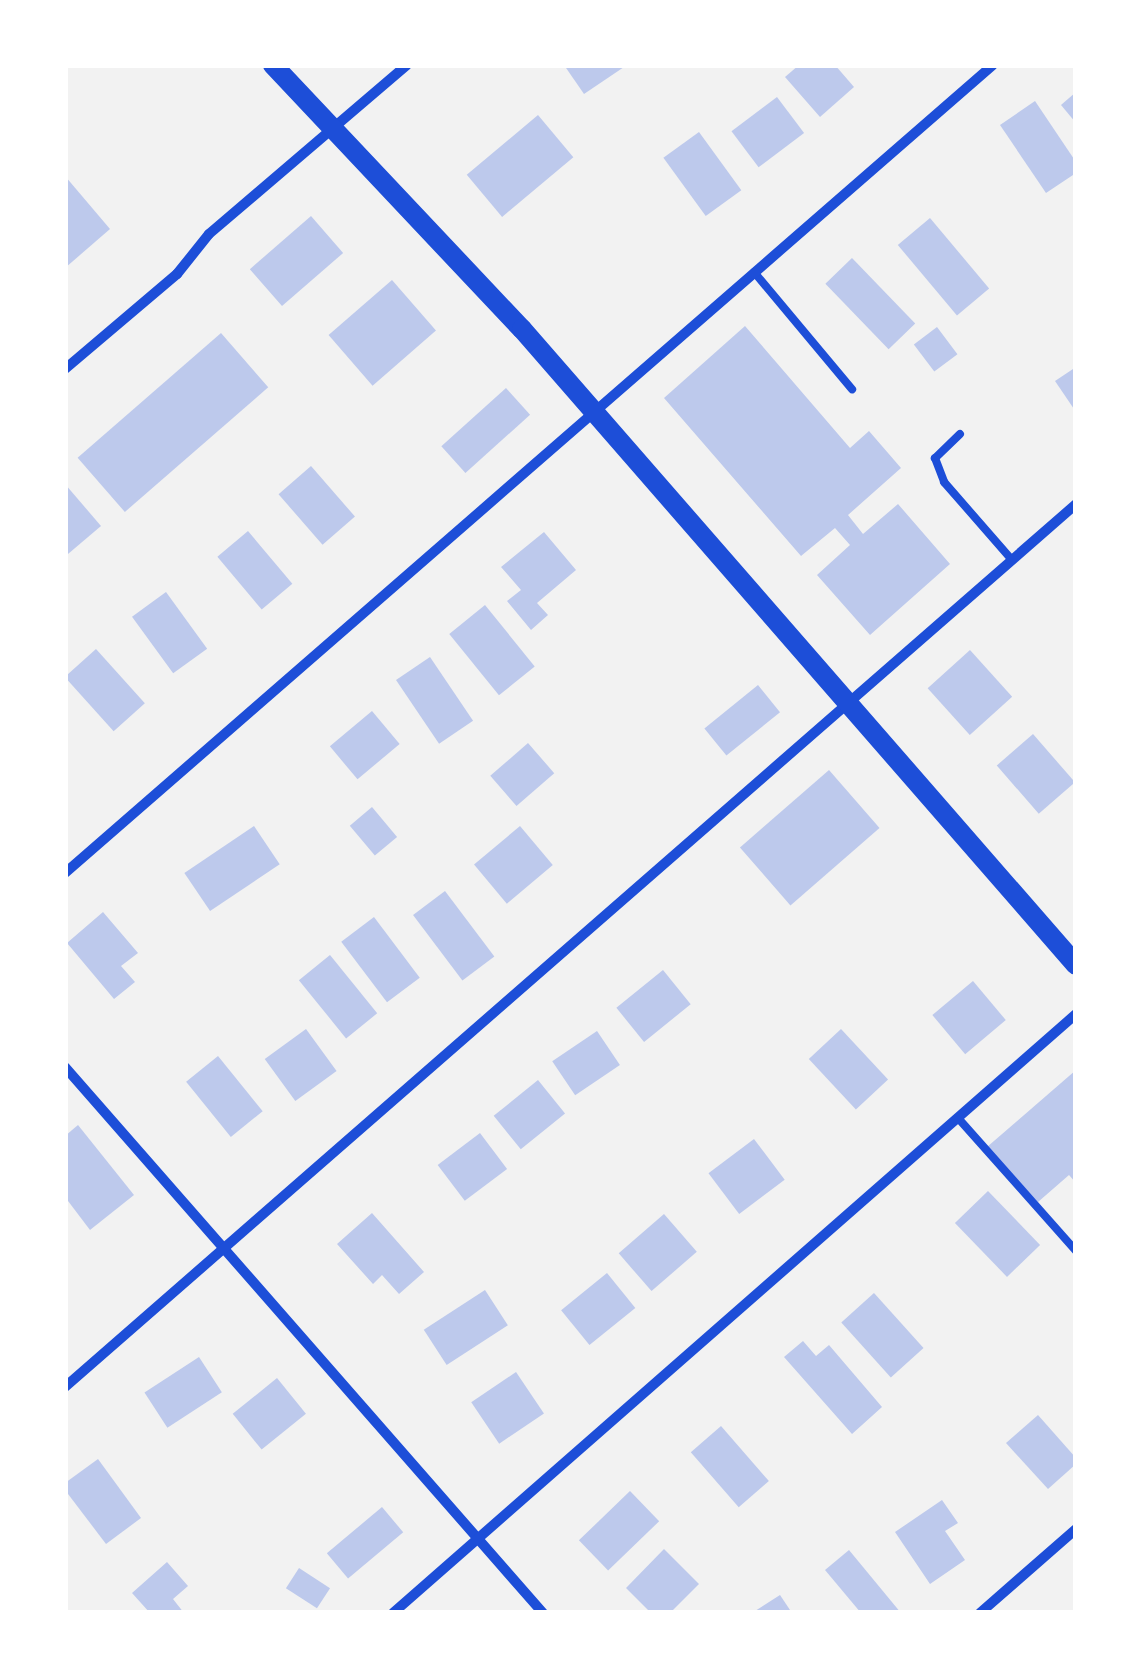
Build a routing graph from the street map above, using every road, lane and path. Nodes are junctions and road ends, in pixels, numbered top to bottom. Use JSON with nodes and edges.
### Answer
{"nodes":[{"id":1,"x":274,"y":65,"type":"edge"},
{"id":2,"x":407,"y":65,"type":"edge"},
{"id":3,"x":993,"y":65,"type":"edge"},
{"id":4,"x":332,"y":128,"type":"junction"},
{"id":5,"x":754,"y":272,"type":"junction"},
{"id":6,"x":65,"y":369,"type":"edge"},
{"id":7,"x":852,"y":389,"type":"dead end"},
{"id":8,"x":594,"y":412,"type":"junction"},
{"id":9,"x":960,"y":434,"type":"dead end"},
{"id":10,"x":1076,"y":504,"type":"edge"},
{"id":11,"x":1012,"y":560,"type":"junction"},
{"id":12,"x":848,"y":702,"type":"junction"},
{"id":13,"x":65,"y":872,"type":"edge"},
{"id":14,"x":1076,"y":964,"type":"edge"},
{"id":15,"x":1076,"y":1014,"type":"edge"},
{"id":16,"x":65,"y":1066,"type":"edge"},
{"id":17,"x":958,"y":1118,"type":"junction"},
{"id":18,"x":224,"y":1248,"type":"junction"},
{"id":19,"x":1076,"y":1251,"type":"edge"},
{"id":20,"x":65,"y":1387,"type":"edge"},
{"id":21,"x":1076,"y":1529,"type":"edge"},
{"id":22,"x":478,"y":1538,"type":"junction"},
{"id":23,"x":393,"y":1613,"type":"edge"},
{"id":24,"x":543,"y":1613,"type":"edge"},
{"id":25,"x":980,"y":1613,"type":"edge"}],
"edges":[{"from":1,"to":4,"type":"main road"},
{"from":2,"to":4,"type":"street"},
{"from":3,"to":5,"type":"street"},
{"from":4,"to":6,"type":"street"},
{"from":4,"to":8,"type":"main road"},
{"from":5,"to":7,"type":"lane"},
{"from":5,"to":8,"type":"street"},
{"from":8,"to":12,"type":"main road"},
{"from":8,"to":13,"type":"street"},
{"from":9,"to":11,"type":"lane"},
{"from":10,"to":11,"type":"street"},
{"from":11,"to":12,"type":"street"},
{"from":12,"to":14,"type":"main road"},
{"from":12,"to":18,"type":"street"},
{"from":15,"to":17,"type":"street"},
{"from":16,"to":18,"type":"street"},
{"from":17,"to":19,"type":"lane"},
{"from":17,"to":22,"type":"street"},
{"from":18,"to":20,"type":"street"},
{"from":18,"to":22,"type":"street"},
{"from":21,"to":25,"type":"street"},
{"from":22,"to":23,"type":"street"},
{"from":22,"to":24,"type":"street"}]}
